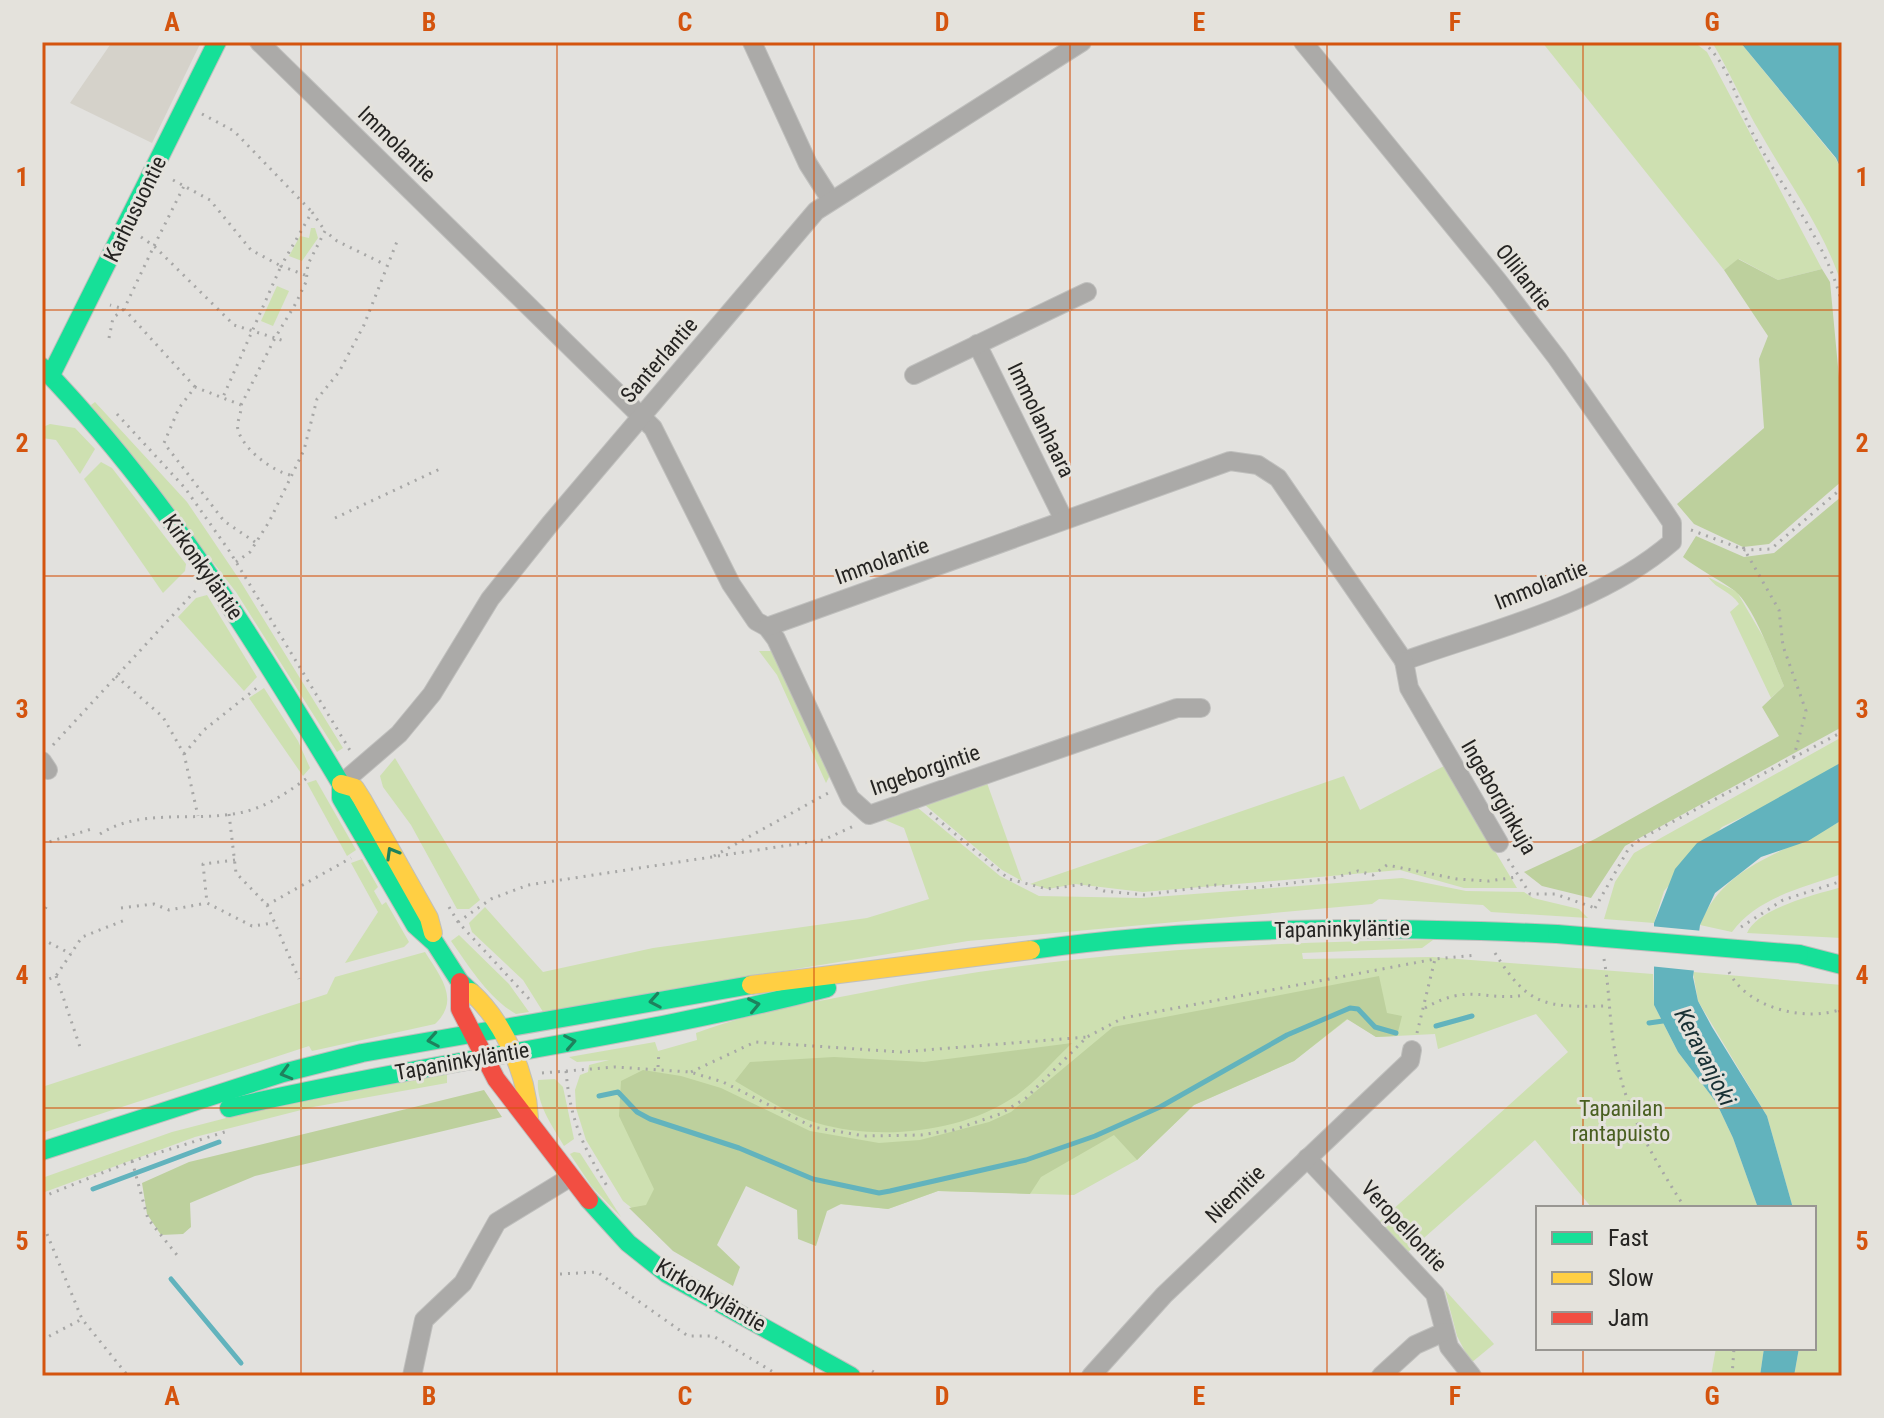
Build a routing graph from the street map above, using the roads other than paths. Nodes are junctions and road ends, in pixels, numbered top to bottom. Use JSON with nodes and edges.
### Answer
{"nodes":[{"id":1,"x":217,"y":42,"type":"edge"},
{"id":2,"x":259,"y":42,"type":"edge"},
{"id":3,"x":752,"y":42,"type":"edge"},
{"id":4,"x":1082,"y":42,"type":"edge"},
{"id":5,"x":1303,"y":42,"type":"edge"},
{"id":6,"x":831,"y":200,"type":"junction"},
{"id":7,"x":1087,"y":292,"type":"dead end"},
{"id":8,"x":977,"y":344,"type":"junction"},
{"id":9,"x":914,"y":375,"type":"dead end"},
{"id":10,"x":45,"y":376,"type":"edge"},
{"id":11,"x":642,"y":417,"type":"junction"},
{"id":12,"x":1063,"y":518,"type":"junction"},
{"id":13,"x":1659,"y":553,"type":"joint"},
{"id":14,"x":767,"y":627,"type":"junction"},
{"id":15,"x":1404,"y":661,"type":"junction"},
{"id":16,"x":1201,"y":708,"type":"dead end"},
{"id":17,"x":341,"y":784,"type":"junction"},
{"id":18,"x":1499,"y":843,"type":"road end"},
{"id":19,"x":1799,"y":954,"type":"junction"},
{"id":20,"x":1842,"y":954,"type":"edge"},
{"id":21,"x":1842,"y":965,"type":"edge"},
{"id":22,"x":886,"y":971,"type":"junction"},
{"id":23,"x":460,"y":982,"type":"junction"},
{"id":24,"x":500,"y":1028,"type":"junction"},
{"id":25,"x":471,"y":1034,"type":"junction"},
{"id":26,"x":1412,"y":1050,"type":"road end"},
{"id":27,"x":513,"y":1053,"type":"junction"},
{"id":28,"x":484,"y":1059,"type":"junction"},
{"id":29,"x":529,"y":1118,"type":"junction"},
{"id":30,"x":42,"y":1151,"type":"edge"},
{"id":31,"x":1307,"y":1158,"type":"junction"},
{"id":32,"x":42,"y":1168,"type":"edge"},
{"id":33,"x":569,"y":1178,"type":"junction"},
{"id":34,"x":1444,"y":1332,"type":"junction"},
{"id":35,"x":412,"y":1376,"type":"edge"},
{"id":36,"x":851,"y":1376,"type":"edge"},
{"id":37,"x":1091,"y":1376,"type":"edge"},
{"id":38,"x":1381,"y":1376,"type":"edge"},
{"id":39,"x":1472,"y":1376,"type":"edge"}],
"edges":[{"from":1,"to":10,"type":"main road","name":"Karhusuontie"},
{"from":2,"to":11,"type":"street","name":"Immolantie"},
{"from":3,"to":6,"type":"street"},
{"from":4,"to":6,"type":"street","name":"Santerlantie"},
{"from":5,"to":13,"type":"street","name":"Ollilantie"},
{"from":6,"to":11,"type":"street","name":"Santerlantie"},
{"from":7,"to":8,"type":"street"},
{"from":8,"to":9,"type":"street"},
{"from":8,"to":12,"type":"street","name":"Immolanhaara"},
{"from":10,"to":17,"type":"main road","name":"Kirkonkyläntie"},
{"from":11,"to":14,"type":"street","name":"Immolantie"},
{"from":11,"to":17,"type":"street","name":"Santerlantie"},
{"from":12,"to":14,"type":"street","name":"Immolantie"},
{"from":12,"to":15,"type":"street","name":"Immolantie"},
{"from":13,"to":15,"type":"street","name":"Immolantie"},
{"from":14,"to":16,"type":"street","name":"Ingeborgintie"},
{"from":15,"to":18,"type":"street","name":"Ingeborginkuja"},
{"from":17,"to":23,"type":"main road","name":"Kirkonkyläntie"},
{"from":19,"to":20,"type":"main road","name":"Tapaninkyläntie"},
{"from":19,"to":21,"type":"main road","name":"Tapaninkyläntie"},
{"from":19,"to":22,"type":"main road","name":"Tapaninkyläntie","bridge":true},
{"from":22,"to":24,"type":"main road","name":"Tapaninkyläntie","one_way":true},
{"from":27,"to":22,"type":"main road","name":"Tapaninkyläntie","one_way":true},
{"from":23,"to":24,"type":"main road","name":"Kirkonkyläntie"},
{"from":23,"to":25,"type":"main road","name":"Kirkonkyläntie"},
{"from":24,"to":25,"type":"main road","name":"Tapaninkyläntie"},
{"from":24,"to":27,"type":"main road","name":"Kirkonkyläntie"},
{"from":25,"to":28,"type":"main road","name":"Kirkonkyläntie"},
{"from":25,"to":30,"type":"main road","name":"Tapaninkyläntie","one_way":true},
{"from":26,"to":31,"type":"street","name":"Niemitie"},
{"from":27,"to":28,"type":"main road","name":"Tapaninkyläntie"},
{"from":27,"to":29,"type":"main road","name":"Kirkonkyläntie"},
{"from":28,"to":29,"type":"main road","name":"Kirkonkyläntie"},
{"from":28,"to":32,"type":"main road","name":"Tapaninkyläntie"},
{"from":29,"to":33,"type":"main road","name":"Kirkonkyläntie"},
{"from":31,"to":34,"type":"street","name":"Veropellontie"},
{"from":31,"to":37,"type":"street","name":"Niemitie"},
{"from":33,"to":35,"type":"street"},
{"from":33,"to":36,"type":"main road","name":"Kirkonkyläntie"},
{"from":34,"to":38,"type":"street"},
{"from":34,"to":39,"type":"street","name":"Veropellontie"}]}
